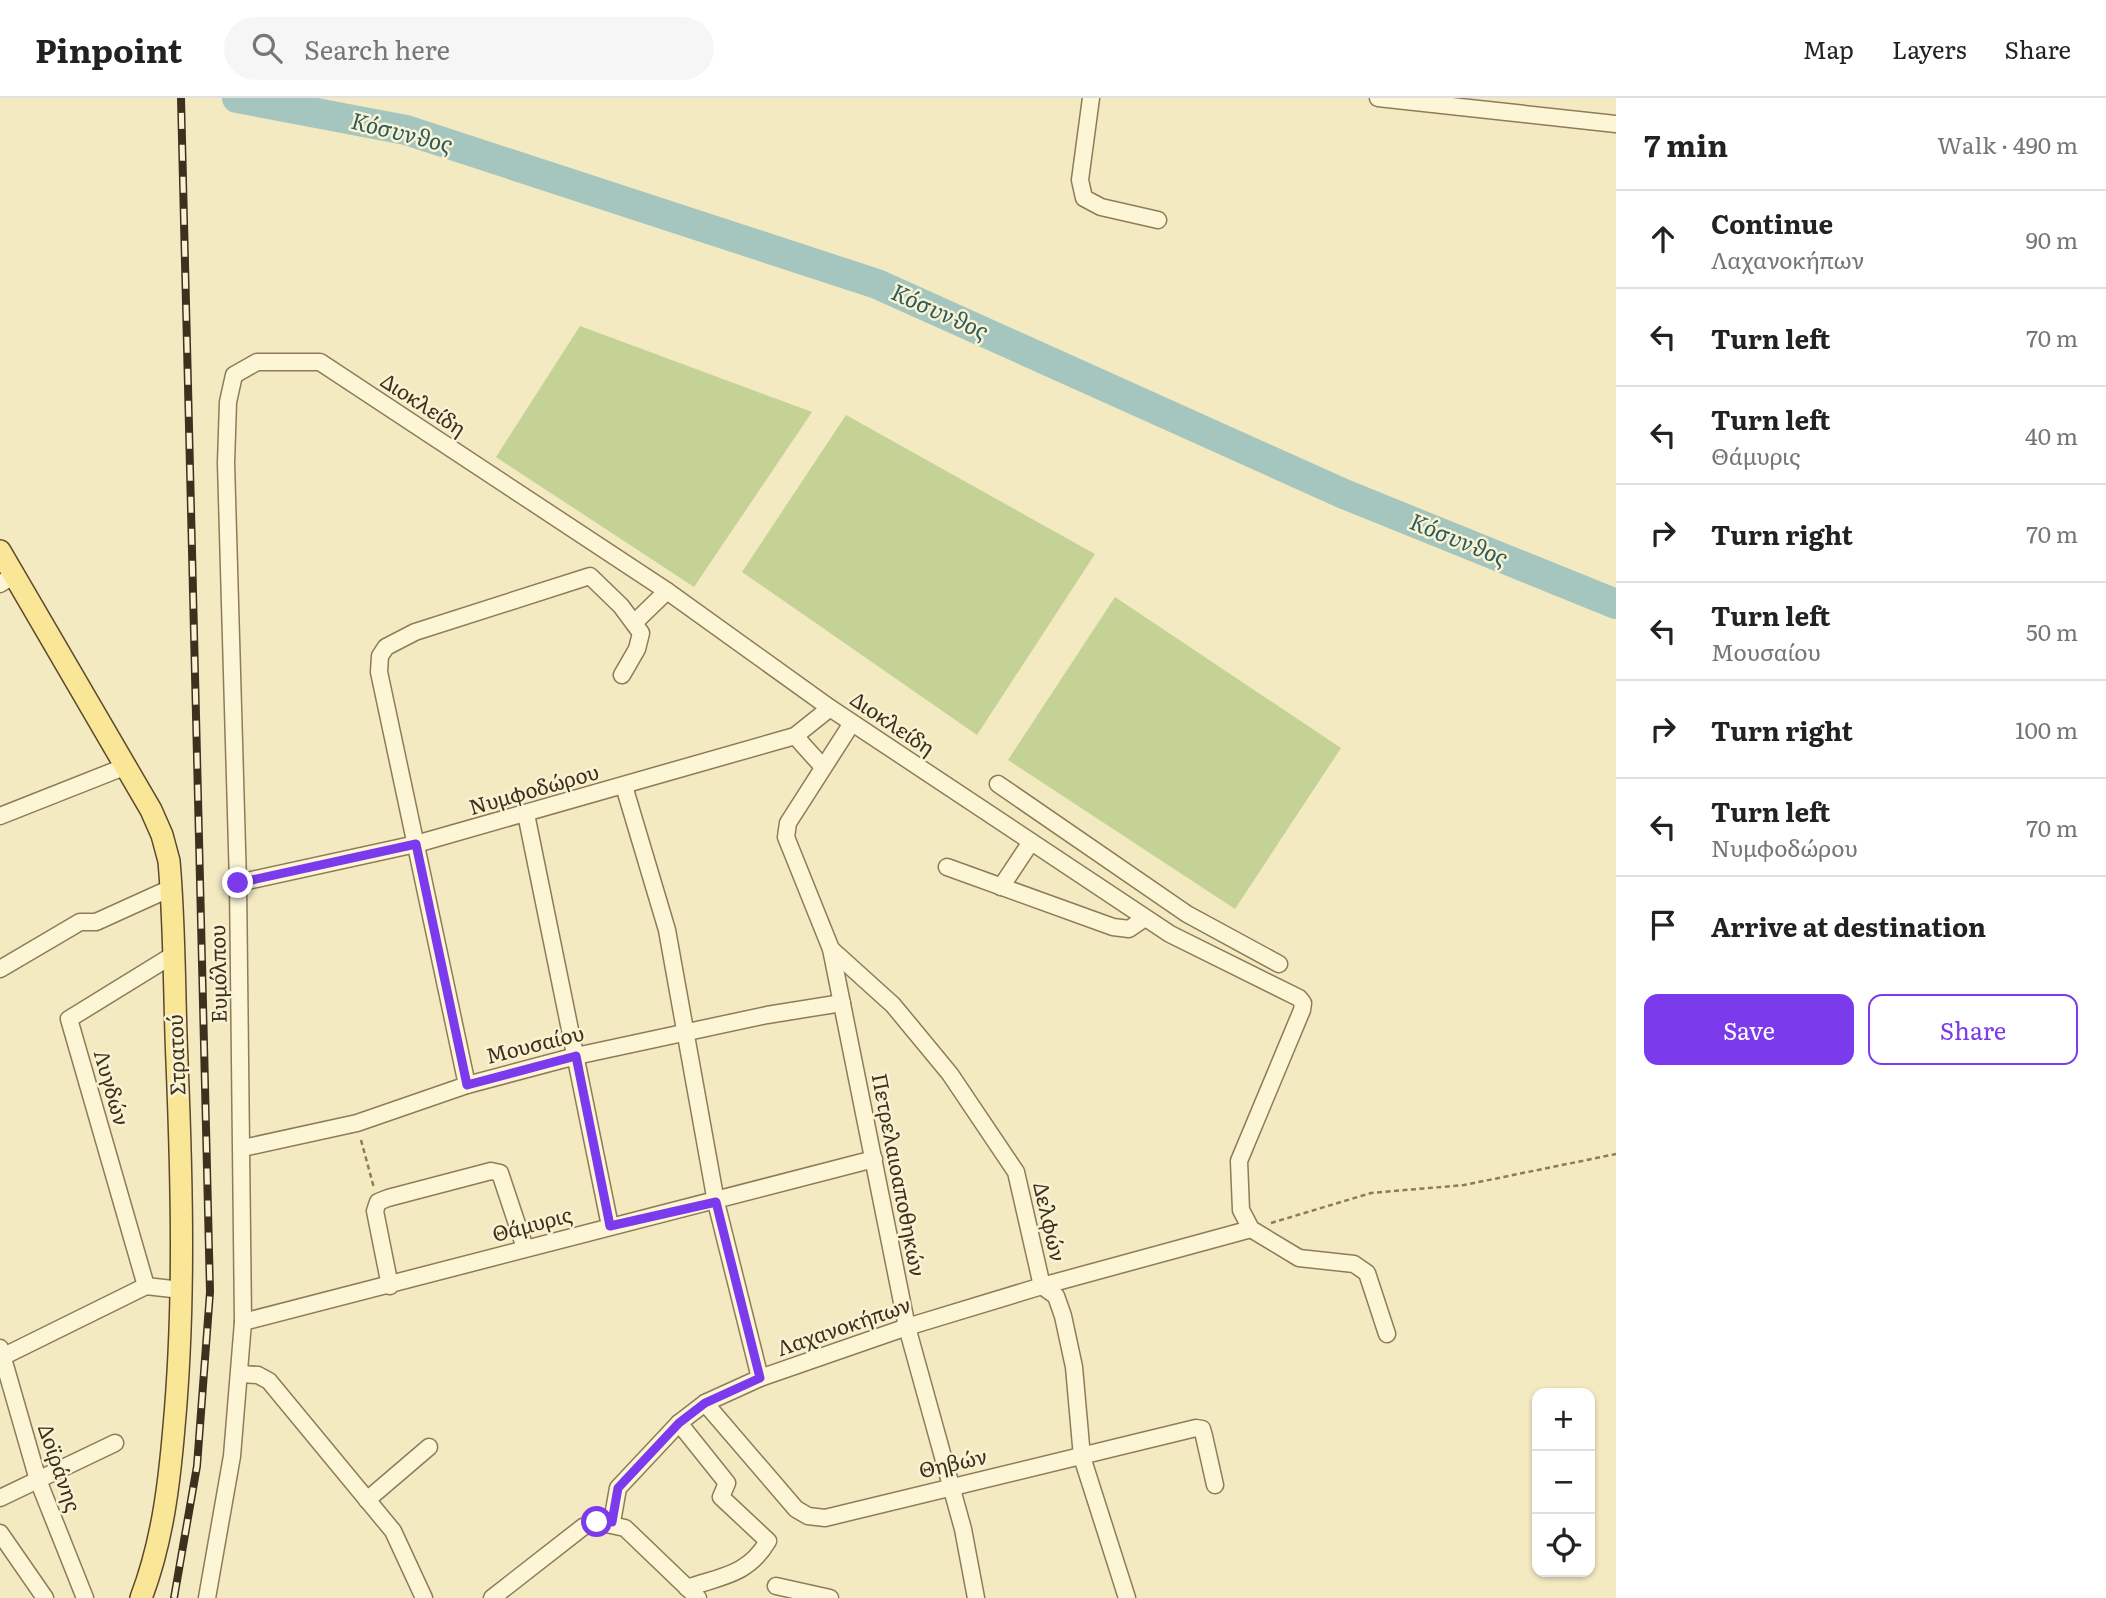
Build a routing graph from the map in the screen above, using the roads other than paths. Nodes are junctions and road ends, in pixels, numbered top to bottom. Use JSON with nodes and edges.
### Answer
{"nodes":[{"id":1,"x":1091,"y":98,"type":"edge"},
{"id":2,"x":1378,"y":98,"type":"edge"},
{"id":3,"x":1616,"y":124,"type":"edge"},
{"id":4,"x":1158,"y":220,"type":"dead end"},
{"id":5,"x":257,"y":362,"type":"joint"},
{"id":6,"x":0,"y":551,"type":"edge"},
{"id":7,"x":7,"y":580,"type":"edge"},
{"id":8,"x":667,"y":591,"type":"junction"},
{"id":9,"x":634,"y":623,"type":"junction"},
{"id":10,"x":622,"y":675,"type":"dead end"},
{"id":11,"x":830,"y":708,"type":"junction"},
{"id":12,"x":852,"y":723,"type":"junction"},
{"id":13,"x":794,"y":736,"type":"junction"},
{"id":14,"x":124,"y":766,"type":"junction"},
{"id":15,"x":823,"y":767,"type":"junction"},
{"id":16,"x":998,"y":784,"type":"dead end"},
{"id":17,"x":624,"y":786,"type":"junction"},
{"id":18,"x":526,"y":814,"type":"junction"},
{"id":19,"x":0,"y":816,"type":"edge"},
{"id":20,"x":1031,"y":842,"type":"junction"},
{"id":21,"x":416,"y":844,"type":"junction"},
{"id":22,"x":947,"y":867,"type":"dead end"},
{"id":23,"x":238,"y":883,"type":"junction"},
{"id":24,"x":1001,"y":887,"type":"junction"},
{"id":25,"x":171,"y":888,"type":"junction"},
{"id":26,"x":1186,"y":914,"type":"junction"},
{"id":27,"x":1145,"y":918,"type":"junction"},
{"id":28,"x":1170,"y":934,"type":"junction"},
{"id":29,"x":831,"y":949,"type":"junction"},
{"id":30,"x":173,"y":955,"type":"junction"},
{"id":31,"x":1279,"y":964,"type":"dead end"},
{"id":32,"x":0,"y":969,"type":"edge"},
{"id":33,"x":842,"y":1003,"type":"junction"},
{"id":34,"x":685,"y":1032,"type":"junction"},
{"id":35,"x":576,"y":1056,"type":"junction"},
{"id":36,"x":467,"y":1085,"type":"junction"},
{"id":37,"x":243,"y":1148,"type":"junction"},
{"id":38,"x":874,"y":1159,"type":"junction"},
{"id":39,"x":716,"y":1202,"type":"junction"},
{"id":40,"x":610,"y":1226,"type":"junction"},
{"id":41,"x":1251,"y":1229,"type":"junction"},
{"id":42,"x":524,"y":1248,"type":"junction"},
{"id":43,"x":146,"y":1286,"type":"junction"},
{"id":44,"x":390,"y":1286,"type":"junction"},
{"id":45,"x":1042,"y":1286,"type":"junction"},
{"id":46,"x":181,"y":1290,"type":"junction"},
{"id":47,"x":243,"y":1322,"type":"junction"},
{"id":48,"x":907,"y":1327,"type":"junction"},
{"id":49,"x":1387,"y":1334,"type":"dead end"},
{"id":50,"x":1,"y":1353,"type":"edge"},
{"id":51,"x":240,"y":1374,"type":"junction"},
{"id":52,"x":760,"y":1378,"type":"junction"},
{"id":53,"x":4,"y":1382,"type":"edge"},
{"id":54,"x":705,"y":1403,"type":"junction"},
{"id":55,"x":679,"y":1423,"type":"junction"},
{"id":56,"x":115,"y":1443,"type":"dead end"},
{"id":57,"x":429,"y":1447,"type":"dead end"},
{"id":58,"x":1082,"y":1457,"type":"junction"},
{"id":59,"x":38,"y":1480,"type":"junction"},
{"id":60,"x":950,"y":1485,"type":"junction"},
{"id":61,"x":1215,"y":1485,"type":"dead end"},
{"id":62,"x":0,"y":1498,"type":"edge"},
{"id":63,"x":367,"y":1500,"type":"junction"},
{"id":64,"x":612,"y":1522,"type":"junction"},
{"id":65,"x":0,"y":1533,"type":"edge"},
{"id":66,"x":776,"y":1586,"type":"dead end"},
{"id":67,"x":693,"y":1593,"type":"edge"},
{"id":68,"x":45,"y":1598,"type":"edge"},
{"id":69,"x":85,"y":1598,"type":"edge"},
{"id":70,"x":141,"y":1598,"type":"edge"},
{"id":71,"x":207,"y":1598,"type":"edge"},
{"id":72,"x":424,"y":1598,"type":"edge"},
{"id":73,"x":492,"y":1598,"type":"edge"},
{"id":74,"x":830,"y":1598,"type":"edge"},
{"id":75,"x":976,"y":1598,"type":"edge"},
{"id":76,"x":1127,"y":1598,"type":"edge"}],
"edges":[{"from":1,"to":4,"type":"street"},
{"from":2,"to":3,"type":"street"},
{"from":5,"to":8,"type":"street","name":"Διοκλείδη"},
{"from":5,"to":23,"type":"street","name":"Ευμόλπου"},
{"from":6,"to":7,"type":"main road","name":"Στρατού"},
{"from":7,"to":14,"type":"main road","name":"Στρατού"},
{"from":8,"to":9,"type":"street"},
{"from":8,"to":11,"type":"street","name":"Διοκλείδη"},
{"from":9,"to":10,"type":"street"},
{"from":9,"to":21,"type":"street"},
{"from":11,"to":12,"type":"street","name":"Διοκλείδη"},
{"from":11,"to":13,"type":"street","name":"Νυμφοδώρου"},
{"from":12,"to":15,"type":"street","name":"Πετρελαιοαποθηκών"},
{"from":12,"to":20,"type":"street","name":"Διοκλείδη"},
{"from":13,"to":15,"type":"street"},
{"from":13,"to":17,"type":"street","name":"Νυμφοδώρου"},
{"from":14,"to":19,"type":"street"},
{"from":14,"to":25,"type":"main road","name":"Στρατού"},
{"from":15,"to":29,"type":"street","name":"Πετρελαιοαποθηκών"},
{"from":16,"to":26,"type":"street"},
{"from":17,"to":18,"type":"street","name":"Νυμφοδώρου"},
{"from":17,"to":34,"type":"street"},
{"from":18,"to":21,"type":"street","name":"Νυμφοδώρου"},
{"from":18,"to":35,"type":"street"},
{"from":20,"to":24,"type":"street"},
{"from":20,"to":27,"type":"street","name":"Διοκλείδη"},
{"from":21,"to":23,"type":"street","name":"Νυμφοδώρου"},
{"from":21,"to":36,"type":"street"},
{"from":22,"to":24,"type":"street"},
{"from":23,"to":37,"type":"street","name":"Ευμόλπου"},
{"from":24,"to":27,"type":"street"},
{"from":25,"to":30,"type":"main road","name":"Στρατού"},
{"from":25,"to":32,"type":"street"},
{"from":26,"to":28,"type":"street"},
{"from":26,"to":31,"type":"street"},
{"from":27,"to":28,"type":"street","name":"Διοκλείδη"},
{"from":28,"to":41,"type":"street","name":"Διοκλείδη"},
{"from":29,"to":33,"type":"street","name":"Πετρελαιοαποθηκών"},
{"from":29,"to":45,"type":"street","name":"Δελφών"},
{"from":30,"to":43,"type":"street","name":"Λυγδών"},
{"from":30,"to":46,"type":"main road","name":"Στρατού"},
{"from":33,"to":34,"type":"street","name":"Μουσαίου"},
{"from":33,"to":38,"type":"street","name":"Πετρελαιοαποθηκών"},
{"from":34,"to":35,"type":"street","name":"Μουσαίου"},
{"from":34,"to":39,"type":"street"},
{"from":35,"to":36,"type":"street","name":"Μουσαίου"},
{"from":35,"to":40,"type":"street"},
{"from":36,"to":37,"type":"street","name":"Μουσαίου"},
{"from":37,"to":47,"type":"street","name":"Ευμόλπου"},
{"from":38,"to":39,"type":"street","name":"Θάμυρις"},
{"from":38,"to":48,"type":"street","name":"Πετρελαιοαποθηκών"},
{"from":39,"to":40,"type":"street","name":"Θάμυρις"},
{"from":39,"to":52,"type":"street"},
{"from":40,"to":42,"type":"street","name":"Θάμυρις"},
{"from":41,"to":45,"type":"street","name":"Λαχανοκήπων"},
{"from":41,"to":49,"type":"street"},
{"from":42,"to":44,"type":"street","name":"Θάμυρις"},
{"from":42,"to":44,"type":"street"},
{"from":43,"to":46,"type":"street"},
{"from":43,"to":50,"type":"street"},
{"from":44,"to":47,"type":"street","name":"Θάμυρις"},
{"from":45,"to":48,"type":"street","name":"Λαχανοκήπων"},
{"from":45,"to":58,"type":"street","name":"Δελφών"},
{"from":46,"to":70,"type":"main road","name":"Στρατού"},
{"from":47,"to":51,"type":"street","name":"Ευμόλπου"},
{"from":48,"to":52,"type":"street","name":"Λαχανοκήπων"},
{"from":48,"to":60,"type":"street","name":"Πετρελαιοαποθηκών"},
{"from":50,"to":53,"type":"street","name":"Δοϊράνης"},
{"from":51,"to":63,"type":"street"},
{"from":51,"to":71,"type":"street","name":"Ευμόλπου"},
{"from":52,"to":54,"type":"street","name":"Λαχανοκήπων"},
{"from":53,"to":59,"type":"street","name":"Δοϊράνης"},
{"from":54,"to":55,"type":"street","name":"Λαχανοκήπων"},
{"from":54,"to":60,"type":"street","name":"Θηβών"},
{"from":55,"to":64,"type":"street","name":"Λαχανοκήπων"},
{"from":55,"to":67,"type":"street"},
{"from":56,"to":59,"type":"street"},
{"from":57,"to":63,"type":"street"},
{"from":58,"to":60,"type":"street","name":"Θηβών"},
{"from":58,"to":61,"type":"street","name":"Θηβών"},
{"from":58,"to":76,"type":"street","name":"Δελφών"},
{"from":59,"to":62,"type":"street"},
{"from":59,"to":69,"type":"street","name":"Δοϊράνης"},
{"from":60,"to":75,"type":"street","name":"Πετρελαιοαποθηκών"},
{"from":63,"to":72,"type":"street"},
{"from":64,"to":67,"type":"street"},
{"from":64,"to":73,"type":"street"},
{"from":65,"to":68,"type":"street"},
{"from":66,"to":74,"type":"street"}]}
